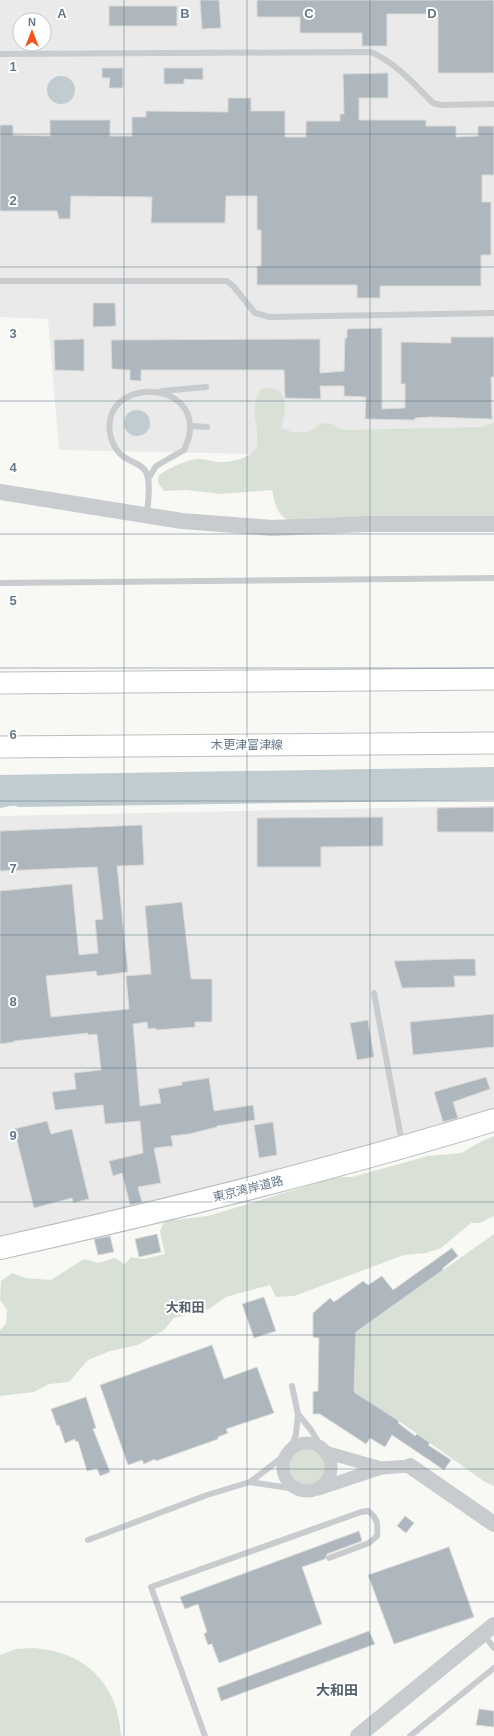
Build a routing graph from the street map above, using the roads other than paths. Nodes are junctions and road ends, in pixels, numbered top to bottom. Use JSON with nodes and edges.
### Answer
{"nodes":[{"id":1,"x":0,"y":54,"type":"edge"},
{"id":2,"x":494,"y":104,"type":"edge"},
{"id":3,"x":0,"y":281,"type":"edge"},
{"id":4,"x":494,"y":313,"type":"edge"},
{"id":5,"x":206,"y":387,"type":"dead end"},
{"id":6,"x":157,"y":392,"type":"junction"},
{"id":7,"x":190,"y":426,"type":"junction"},
{"id":8,"x":207,"y":427,"type":"dead end"},
{"id":9,"x":148,"y":479,"type":"junction"},
{"id":10,"x":0,"y":492,"type":"edge"},
{"id":11,"x":147,"y":516,"type":"junction"},
{"id":12,"x":494,"y":524,"type":"edge"},
{"id":13,"x":494,"y":578,"type":"edge"},
{"id":14,"x":0,"y":583,"type":"edge"},
{"id":15,"x":494,"y":679,"type":"edge"},
{"id":16,"x":0,"y":683,"type":"edge"},
{"id":17,"x":494,"y":743,"type":"edge"},
{"id":18,"x":0,"y":747,"type":"edge"},
{"id":19,"x":374,"y":993,"type":"dead end"},
{"id":20,"x":494,"y":1120,"type":"edge"},
{"id":21,"x":403,"y":1148,"type":"junction"},
{"id":22,"x":0,"y":1246,"type":"edge"},
{"id":23,"x":292,"y":1386,"type":"dead end"},
{"id":24,"x":298,"y":1414,"type":"junction"},
{"id":25,"x":323,"y":1450,"type":"junction"},
{"id":26,"x":289,"y":1451,"type":"junction"},
{"id":27,"x":410,"y":1466,"type":"joint"},
{"id":28,"x":381,"y":1468,"type":"junction"},
{"id":29,"x":250,"y":1482,"type":"junction"},
{"id":30,"x":296,"y":1489,"type":"junction"},
{"id":31,"x":315,"y":1490,"type":"junction"},
{"id":32,"x":494,"y":1524,"type":"edge"},
{"id":33,"x":88,"y":1540,"type":"dead end"},
{"id":34,"x":329,"y":1558,"type":"dead end"},
{"id":35,"x":489,"y":1630,"type":"edge"},
{"id":36,"x":494,"y":1648,"type":"edge"},
{"id":37,"x":494,"y":1668,"type":"edge"},
{"id":38,"x":205,"y":1736,"type":"edge"},
{"id":39,"x":358,"y":1736,"type":"edge"},
{"id":40,"x":410,"y":1736,"type":"edge"}],
"edges":[{"from":1,"to":2,"type":"lane"},
{"from":3,"to":4,"type":"lane"},
{"from":5,"to":6,"type":"lane"},
{"from":6,"to":7,"type":"lane"},
{"from":6,"to":9,"type":"lane"},
{"from":7,"to":8,"type":"lane"},
{"from":7,"to":9,"type":"lane"},
{"from":9,"to":11,"type":"lane"},
{"from":10,"to":11,"type":"street"},
{"from":11,"to":12,"type":"street"},
{"from":13,"to":14,"type":"lane"},
{"from":15,"to":16,"type":"main road"},
{"from":17,"to":18,"type":"main road","name":"木更津富津線"},
{"from":19,"to":21,"type":"lane"},
{"from":20,"to":21,"type":"highway","name":"東京湾岸道路"},
{"from":21,"to":22,"type":"highway","name":"東京湾岸道路"},
{"from":23,"to":24,"type":"lane"},
{"from":24,"to":25,"type":"lane"},
{"from":24,"to":26,"type":"lane"},
{"from":25,"to":26,"type":"street"},
{"from":25,"to":28,"type":"street"},
{"from":25,"to":31,"type":"street"},
{"from":26,"to":29,"type":"lane"},
{"from":26,"to":30,"type":"street"},
{"from":27,"to":28,"type":"street"},
{"from":27,"to":32,"type":"street"},
{"from":28,"to":31,"type":"street"},
{"from":29,"to":30,"type":"lane"},
{"from":29,"to":33,"type":"lane"},
{"from":30,"to":31,"type":"street"},
{"from":34,"to":38,"type":"lane"},
{"from":35,"to":36,"type":"lane"},
{"from":35,"to":39,"type":"street"},
{"from":37,"to":40,"type":"lane"}]}
